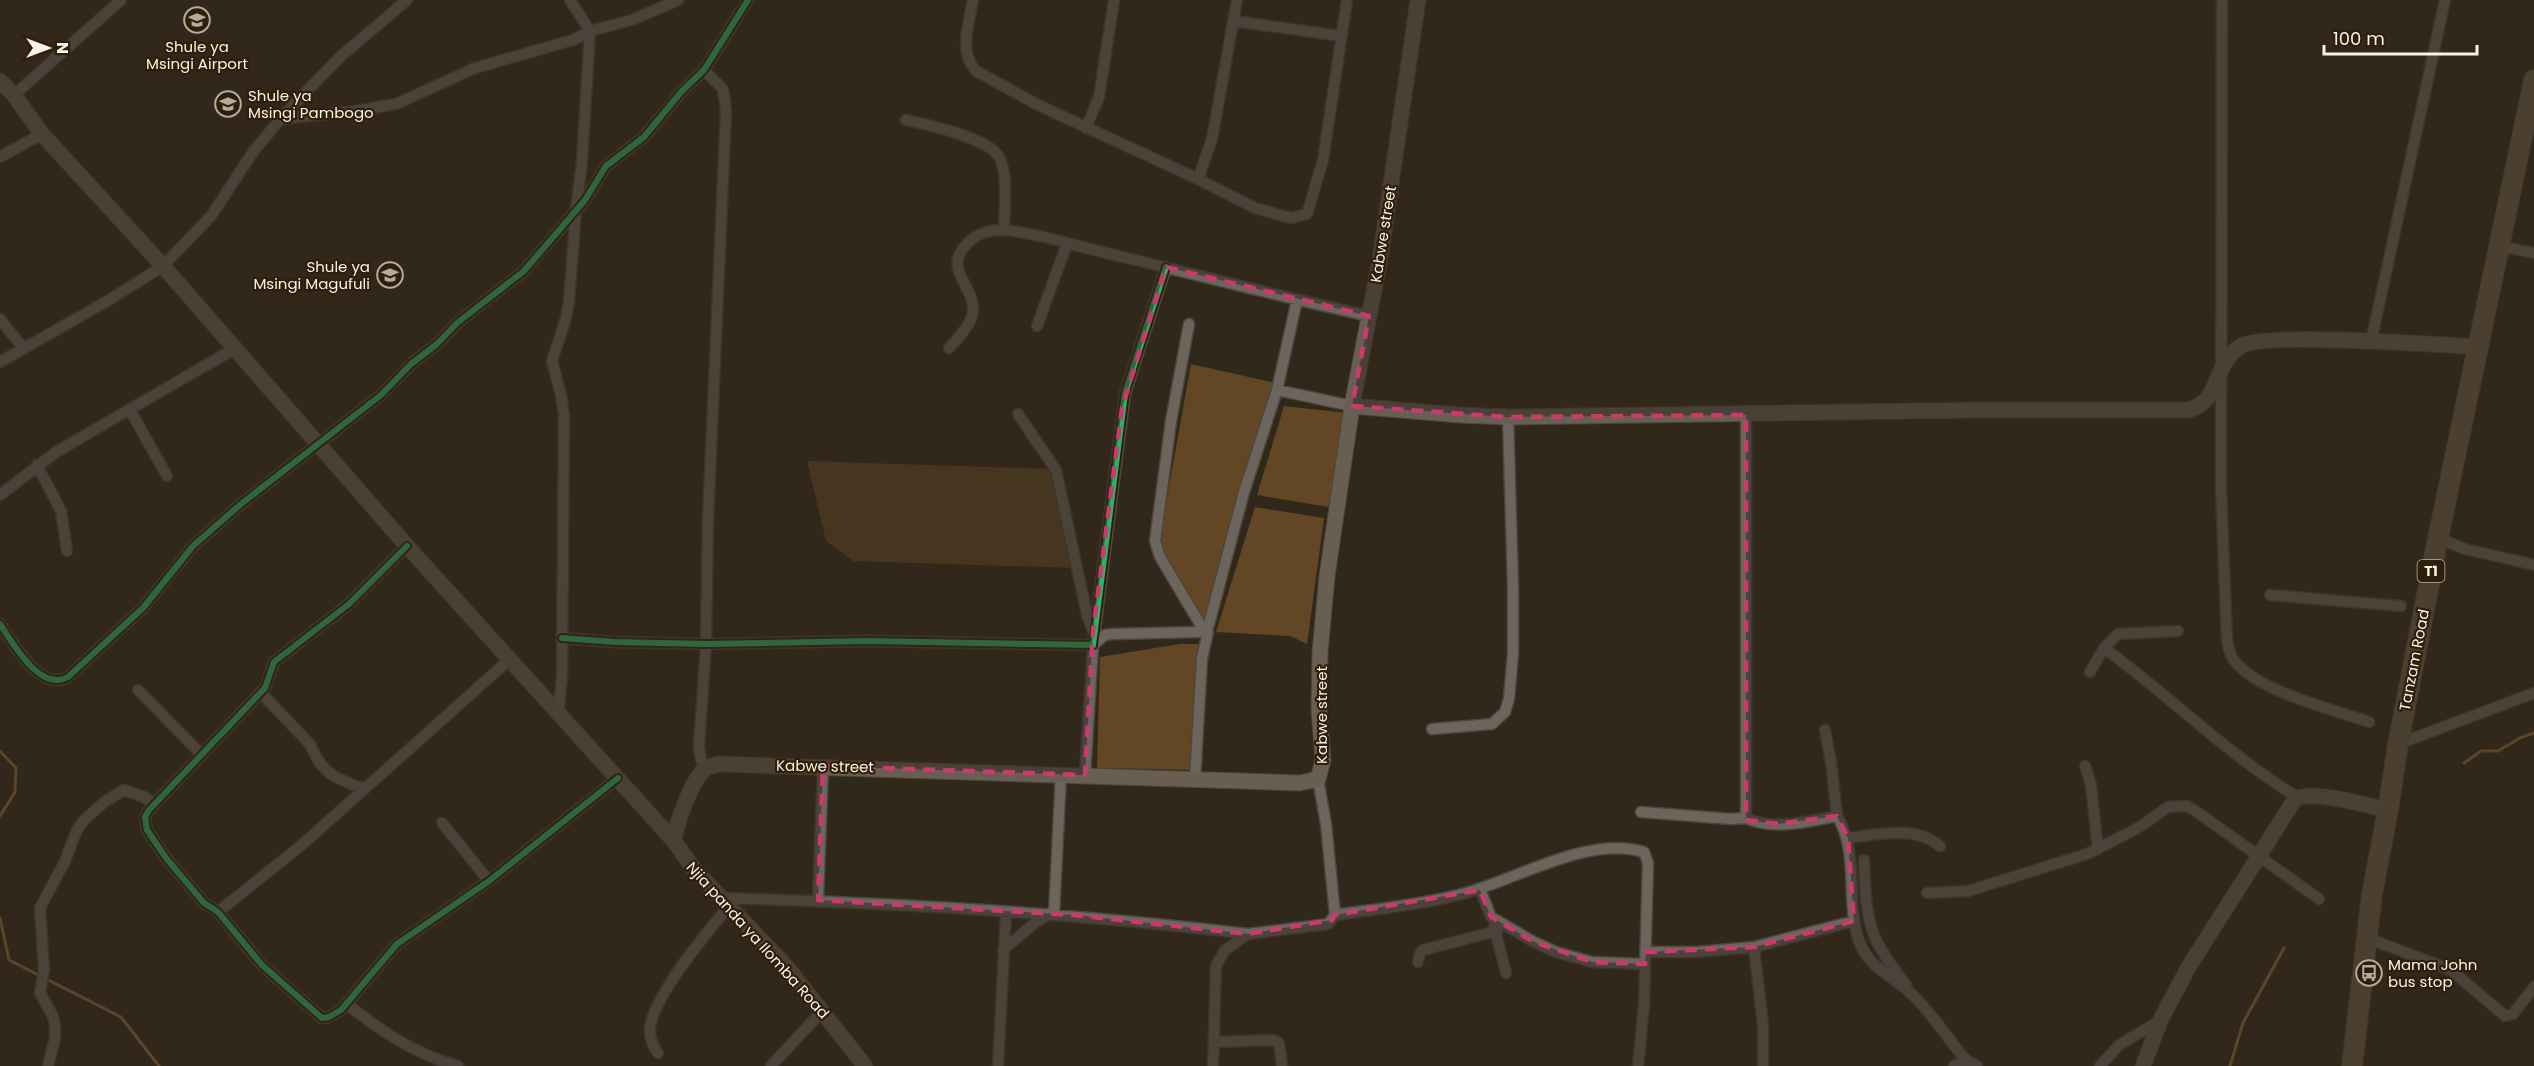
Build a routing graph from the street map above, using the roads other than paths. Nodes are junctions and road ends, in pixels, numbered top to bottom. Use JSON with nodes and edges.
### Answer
{"nodes":[{"id":1,"x":122,"y":0,"type":"edge"},
{"id":2,"x":407,"y":0,"type":"edge"},
{"id":3,"x":570,"y":0,"type":"edge"},
{"id":4,"x":678,"y":0,"type":"edge"},
{"id":5,"x":748,"y":0,"type":"edge"},
{"id":6,"x":972,"y":0,"type":"edge"},
{"id":7,"x":1114,"y":0,"type":"edge"},
{"id":8,"x":1237,"y":0,"type":"edge"},
{"id":9,"x":1347,"y":0,"type":"edge"},
{"id":10,"x":1418,"y":0,"type":"edge"},
{"id":11,"x":2222,"y":0,"type":"edge"},
{"id":12,"x":2445,"y":0,"type":"edge"},
{"id":13,"x":1234,"y":21,"type":"junction"},
{"id":14,"x":590,"y":31,"type":"junction"},
{"id":15,"x":1341,"y":36,"type":"junction"},
{"id":16,"x":704,"y":70,"type":"junction"},
{"id":17,"x":2534,"y":80,"type":"edge"},
{"id":18,"x":0,"y":81,"type":"edge"},
{"id":19,"x":14,"y":95,"type":"junction"},
{"id":20,"x":280,"y":119,"type":"junction"},
{"id":21,"x":906,"y":120,"type":"dead end"},
{"id":22,"x":1086,"y":128,"type":"junction"},
{"id":23,"x":42,"y":134,"type":"junction"},
{"id":24,"x":0,"y":158,"type":"edge"},
{"id":25,"x":1198,"y":179,"type":"junction"},
{"id":26,"x":576,"y":210,"type":"junction"},
{"id":27,"x":1004,"y":230,"type":"junction"},
{"id":28,"x":1067,"y":244,"type":"junction"},
{"id":29,"x":2499,"y":246,"type":"junction"},
{"id":30,"x":2534,"y":253,"type":"edge"},
{"id":31,"x":164,"y":266,"type":"junction"},
{"id":32,"x":1166,"y":267,"type":"junction"},
{"id":33,"x":1297,"y":300,"type":"junction"},
{"id":34,"x":1369,"y":316,"type":"junction"},
{"id":35,"x":0,"y":319,"type":"edge"},
{"id":36,"x":1189,"y":324,"type":"dead end"},
{"id":37,"x":1037,"y":326,"type":"dead end"},
{"id":38,"x":2371,"y":342,"type":"junction"},
{"id":39,"x":2479,"y":347,"type":"junction"},
{"id":40,"x":23,"y":348,"type":"junction"},
{"id":41,"x":948,"y":348,"type":"dead end"},
{"id":42,"x":234,"y":349,"type":"junction"},
{"id":43,"x":0,"y":362,"type":"edge"},
{"id":44,"x":2220,"y":367,"type":"junction"},
{"id":45,"x":1277,"y":390,"type":"junction"},
{"id":46,"x":1353,"y":406,"type":"junction"},
{"id":47,"x":130,"y":410,"type":"junction"},
{"id":48,"x":1018,"y":414,"type":"dead end"},
{"id":49,"x":1746,"y":415,"type":"junction"},
{"id":50,"x":1508,"y":417,"type":"junction"},
{"id":51,"x":317,"y":444,"type":"junction"},
{"id":52,"x":37,"y":465,"type":"junction"},
{"id":53,"x":167,"y":476,"type":"dead end"},
{"id":54,"x":0,"y":495,"type":"edge"},
{"id":55,"x":2438,"y":538,"type":"junction"},
{"id":56,"x":407,"y":546,"type":"junction"},
{"id":57,"x":67,"y":551,"type":"dead end"},
{"id":58,"x":2534,"y":565,"type":"edge"},
{"id":59,"x":2270,"y":595,"type":"dead end"},
{"id":60,"x":2401,"y":606,"type":"dead end"},
{"id":61,"x":0,"y":624,"type":"edge"},
{"id":62,"x":1094,"y":631,"type":"junction"},
{"id":63,"x":2178,"y":631,"type":"dead end"},
{"id":64,"x":1205,"y":632,"type":"junction"},
{"id":65,"x":562,"y":638,"type":"junction"},
{"id":66,"x":706,"y":644,"type":"junction"},
{"id":67,"x":1093,"y":645,"type":"junction"},
{"id":68,"x":2104,"y":648,"type":"junction"},
{"id":69,"x":510,"y":659,"type":"junction"},
{"id":70,"x":2090,"y":672,"type":"dead end"},
{"id":71,"x":138,"y":690,"type":"dead end"},
{"id":72,"x":260,"y":692,"type":"junction"},
{"id":73,"x":2534,"y":693,"type":"edge"},
{"id":74,"x":558,"y":714,"type":"junction"},
{"id":75,"x":2369,"y":722,"type":"dead end"},
{"id":76,"x":1432,"y":729,"type":"dead end"},
{"id":77,"x":1825,"y":730,"type":"dead end"},
{"id":78,"x":2398,"y":744,"type":"junction"},
{"id":79,"x":201,"y":754,"type":"junction"},
{"id":80,"x":823,"y":766,"type":"junction"},
{"id":81,"x":2085,"y":766,"type":"dead end"},
{"id":82,"x":706,"y":768,"type":"junction"},
{"id":83,"x":1061,"y":774,"type":"junction"},
{"id":84,"x":1084,"y":775,"type":"junction"},
{"id":85,"x":618,"y":778,"type":"junction"},
{"id":86,"x":1195,"y":779,"type":"junction"},
{"id":87,"x":1318,"y":779,"type":"junction"},
{"id":88,"x":364,"y":789,"type":"junction"},
{"id":89,"x":2297,"y":797,"type":"junction"},
{"id":90,"x":153,"y":803,"type":"junction"},
{"id":91,"x":2388,"y":810,"type":"junction"},
{"id":92,"x":1641,"y":812,"type":"dead end"},
{"id":93,"x":1837,"y":816,"type":"junction"},
{"id":94,"x":1746,"y":818,"type":"junction"},
{"id":95,"x":442,"y":823,"type":"dead end"},
{"id":96,"x":1848,"y":838,"type":"junction"},
{"id":97,"x":674,"y":841,"type":"junction"},
{"id":98,"x":1940,"y":846,"type":"dead end"},
{"id":99,"x":2098,"y":849,"type":"junction"},
{"id":100,"x":2257,"y":856,"type":"junction"},
{"id":101,"x":1864,"y":860,"type":"dead end"},
{"id":102,"x":489,"y":881,"type":"junction"},
{"id":103,"x":1480,"y":889,"type":"junction"},
{"id":104,"x":1927,"y":893,"type":"dead end"},
{"id":105,"x":2319,"y":899,"type":"dead end"},
{"id":106,"x":818,"y":900,"type":"junction"},
{"id":107,"x":725,"y":902,"type":"junction"},
{"id":108,"x":218,"y":912,"type":"junction"},
{"id":109,"x":1006,"y":912,"type":"junction"},
{"id":110,"x":1051,"y":914,"type":"junction"},
{"id":111,"x":1335,"y":915,"type":"junction"},
{"id":112,"x":1491,"y":917,"type":"junction"},
{"id":113,"x":1854,"y":921,"type":"junction"},
{"id":114,"x":1497,"y":931,"type":"junction"},
{"id":115,"x":1248,"y":934,"type":"junction"},
{"id":116,"x":2367,"y":938,"type":"junction"},
{"id":117,"x":1754,"y":947,"type":"junction"},
{"id":118,"x":1003,"y":950,"type":"junction"},
{"id":119,"x":1646,"y":951,"type":"junction"},
{"id":120,"x":1418,"y":962,"type":"dead end"},
{"id":121,"x":1645,"y":964,"type":"junction"},
{"id":122,"x":1506,"y":973,"type":"dead end"},
{"id":123,"x":2534,"y":987,"type":"edge"},
{"id":124,"x":1913,"y":995,"type":"junction"},
{"id":125,"x":347,"y":1004,"type":"junction"},
{"id":126,"x":823,"y":1010,"type":"junction"},
{"id":127,"x":2161,"y":1019,"type":"junction"},
{"id":128,"x":1214,"y":1042,"type":"junction"},
{"id":129,"x":657,"y":1053,"type":"dead end"},
{"id":130,"x":1966,"y":1060,"type":"junction"},
{"id":131,"x":48,"y":1066,"type":"edge"},
{"id":132,"x":458,"y":1066,"type":"edge"},
{"id":133,"x":771,"y":1066,"type":"edge"},
{"id":134,"x":865,"y":1066,"type":"edge"},
{"id":135,"x":998,"y":1066,"type":"edge"},
{"id":136,"x":1213,"y":1066,"type":"edge"},
{"id":137,"x":1282,"y":1066,"type":"edge"},
{"id":138,"x":1638,"y":1066,"type":"edge"},
{"id":139,"x":1763,"y":1066,"type":"edge"},
{"id":140,"x":1954,"y":1066,"type":"edge"},
{"id":141,"x":1977,"y":1066,"type":"edge"},
{"id":142,"x":2100,"y":1066,"type":"edge"},
{"id":143,"x":2143,"y":1066,"type":"edge"},
{"id":144,"x":2352,"y":1066,"type":"edge"}],
"edges":[{"from":1,"to":19,"type":"street"},
{"from":2,"to":20,"type":"street"},
{"from":3,"to":14,"type":"street"},
{"from":4,"to":14,"type":"street"},
{"from":5,"to":16,"type":"street"},
{"from":6,"to":22,"type":"street"},
{"from":7,"to":22,"type":"street"},
{"from":8,"to":13,"type":"street"},
{"from":9,"to":15,"type":"street"},
{"from":10,"to":34,"type":"main road","name":"Kabwe street"},
{"from":11,"to":44,"type":"street"},
{"from":12,"to":38,"type":"street"},
{"from":13,"to":15,"type":"street"},
{"from":13,"to":25,"type":"street"},
{"from":14,"to":20,"type":"street"},
{"from":14,"to":26,"type":"street"},
{"from":15,"to":25,"type":"street"},
{"from":16,"to":26,"type":"street"},
{"from":16,"to":66,"type":"street"},
{"from":17,"to":29,"type":"highway","name":"Tanzam Road","number":"T1"},
{"from":18,"to":19,"type":"main road","name":"Njia panda ya Ilomba Road"},
{"from":19,"to":23,"type":"main road","name":"Njia panda ya Ilomba Road"},
{"from":20,"to":31,"type":"street"},
{"from":21,"to":27,"type":"street"},
{"from":22,"to":25,"type":"street"},
{"from":23,"to":24,"type":"street"},
{"from":23,"to":31,"type":"main road","name":"Njia panda ya Ilomba Road"},
{"from":26,"to":51,"type":"street"},
{"from":26,"to":65,"type":"street"},
{"from":27,"to":28,"type":"street"},
{"from":27,"to":41,"type":"street"},
{"from":28,"to":32,"type":"street"},
{"from":28,"to":37,"type":"street"},
{"from":29,"to":30,"type":"street"},
{"from":29,"to":39,"type":"highway","name":"Tanzam Road","number":"T1"},
{"from":31,"to":40,"type":"street"},
{"from":31,"to":42,"type":"main road","name":"Njia panda ya Ilomba Road"},
{"from":32,"to":33,"type":"street"},
{"from":32,"to":62,"type":"street"},
{"from":33,"to":34,"type":"street"},
{"from":33,"to":45,"type":"street"},
{"from":34,"to":46,"type":"main road","name":"Kabwe street"},
{"from":35,"to":40,"type":"street"},
{"from":36,"to":64,"type":"street"},
{"from":38,"to":39,"type":"main road"},
{"from":38,"to":44,"type":"main road"},
{"from":39,"to":55,"type":"highway","name":"Tanzam Road","number":"T1"},
{"from":40,"to":43,"type":"street"},
{"from":42,"to":47,"type":"street"},
{"from":42,"to":51,"type":"main road","name":"Njia panda ya Ilomba Road"},
{"from":44,"to":49,"type":"main road"},
{"from":44,"to":75,"type":"street"},
{"from":45,"to":46,"type":"street"},
{"from":45,"to":64,"type":"street"},
{"from":46,"to":50,"type":"main road"},
{"from":46,"to":87,"type":"main road","name":"Kabwe street"},
{"from":47,"to":52,"type":"street"},
{"from":47,"to":53,"type":"street"},
{"from":48,"to":62,"type":"street"},
{"from":49,"to":50,"type":"main road"},
{"from":49,"to":94,"type":"street"},
{"from":50,"to":76,"type":"street"},
{"from":51,"to":56,"type":"main road","name":"Njia panda ya Ilomba Road"},
{"from":51,"to":61,"type":"street"},
{"from":52,"to":54,"type":"street"},
{"from":52,"to":57,"type":"street"},
{"from":55,"to":58,"type":"street"},
{"from":55,"to":78,"type":"highway","name":"Tanzam Road","number":"T1"},
{"from":56,"to":69,"type":"main road","name":"Njia panda ya Ilomba Road"},
{"from":56,"to":72,"type":"street"},
{"from":59,"to":60,"type":"street"},
{"from":62,"to":67,"type":"street"},
{"from":63,"to":68,"type":"street"},
{"from":64,"to":67,"type":"street"},
{"from":64,"to":86,"type":"street"},
{"from":65,"to":66,"type":"street"},
{"from":65,"to":74,"type":"street"},
{"from":66,"to":67,"type":"street"},
{"from":66,"to":82,"type":"street"},
{"from":67,"to":84,"type":"street"},
{"from":68,"to":70,"type":"street"},
{"from":68,"to":89,"type":"street"},
{"from":69,"to":74,"type":"main road","name":"Njia panda ya Ilomba Road"},
{"from":69,"to":88,"type":"street"},
{"from":71,"to":79,"type":"street"},
{"from":72,"to":79,"type":"street"},
{"from":72,"to":88,"type":"street"},
{"from":73,"to":78,"type":"street"},
{"from":74,"to":85,"type":"main road","name":"Njia panda ya Ilomba Road"},
{"from":77,"to":93,"type":"street"},
{"from":78,"to":91,"type":"highway","name":"Tanzam Road","number":"T1"},
{"from":79,"to":90,"type":"street"},
{"from":80,"to":82,"type":"main road","name":"Kabwe street"},
{"from":80,"to":83,"type":"main road","name":"Kabwe street"},
{"from":80,"to":106,"type":"street"},
{"from":81,"to":99,"type":"street"},
{"from":82,"to":97,"type":"main road"},
{"from":83,"to":84,"type":"main road","name":"Kabwe street"},
{"from":83,"to":110,"type":"street"},
{"from":84,"to":86,"type":"main road","name":"Kabwe street"},
{"from":85,"to":97,"type":"main road","name":"Njia panda ya Ilomba Road"},
{"from":85,"to":102,"type":"street"},
{"from":86,"to":87,"type":"main road","name":"Kabwe street"},
{"from":87,"to":111,"type":"street"},
{"from":88,"to":108,"type":"street"},
{"from":89,"to":91,"type":"main road"},
{"from":89,"to":100,"type":"main road"},
{"from":90,"to":108,"type":"street"},
{"from":90,"to":131,"type":"street"},
{"from":91,"to":116,"type":"highway","name":"Tanzam Road","number":"T1"},
{"from":92,"to":94,"type":"street"},
{"from":93,"to":94,"type":"street"},
{"from":93,"to":96,"type":"street"},
{"from":95,"to":102,"type":"street"},
{"from":96,"to":98,"type":"street"},
{"from":96,"to":113,"type":"street"},
{"from":97,"to":107,"type":"main road","name":"Njia panda ya Ilomba Road"},
{"from":99,"to":100,"type":"street"},
{"from":99,"to":104,"type":"street"},
{"from":100,"to":105,"type":"street"},
{"from":100,"to":127,"type":"main road"},
{"from":101,"to":124,"type":"street"},
{"from":102,"to":125,"type":"street"},
{"from":103,"to":111,"type":"street"},
{"from":103,"to":112,"type":"street"},
{"from":103,"to":119,"type":"street"},
{"from":106,"to":107,"type":"street"},
{"from":106,"to":109,"type":"street"},
{"from":107,"to":126,"type":"main road","name":"Njia panda ya Ilomba Road"},
{"from":107,"to":129,"type":"street"},
{"from":108,"to":125,"type":"street"},
{"from":109,"to":110,"type":"street"},
{"from":109,"to":118,"type":"street"},
{"from":110,"to":115,"type":"street"},
{"from":110,"to":118,"type":"street"},
{"from":111,"to":115,"type":"street"},
{"from":112,"to":114,"type":"street"},
{"from":112,"to":121,"type":"street"},
{"from":113,"to":117,"type":"street"},
{"from":113,"to":124,"type":"street"},
{"from":114,"to":120,"type":"street"},
{"from":114,"to":122,"type":"street"},
{"from":115,"to":128,"type":"street"},
{"from":116,"to":123,"type":"street"},
{"from":116,"to":144,"type":"highway","name":"Tanzam Road","number":"T1"},
{"from":117,"to":119,"type":"street"},
{"from":117,"to":139,"type":"street"},
{"from":118,"to":135,"type":"street"},
{"from":119,"to":121,"type":"street"},
{"from":121,"to":138,"type":"street"},
{"from":124,"to":130,"type":"street"},
{"from":125,"to":132,"type":"street"},
{"from":126,"to":133,"type":"street"},
{"from":126,"to":134,"type":"main road","name":"Njia panda ya Ilomba Road"},
{"from":127,"to":142,"type":"street"},
{"from":127,"to":143,"type":"main road"},
{"from":128,"to":136,"type":"street"},
{"from":128,"to":137,"type":"street"},
{"from":130,"to":140,"type":"street"},
{"from":130,"to":141,"type":"street"}]}
